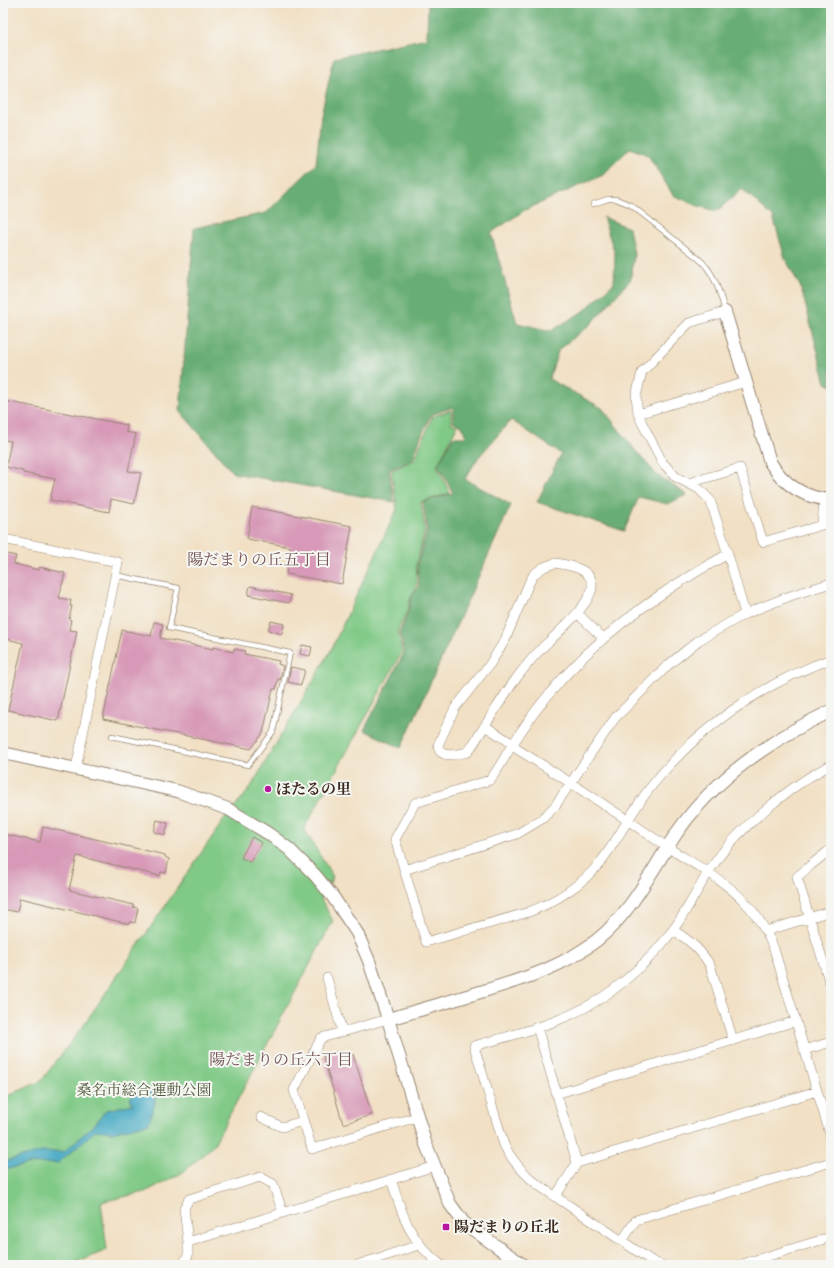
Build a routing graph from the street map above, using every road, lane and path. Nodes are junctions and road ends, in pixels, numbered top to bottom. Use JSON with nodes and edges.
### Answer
{"nodes":[{"id":1,"x":593,"y":204,"type":"dead end"},
{"id":2,"x":726,"y":312,"type":"junction"},
{"id":3,"x":746,"y":382,"type":"junction"},
{"id":4,"x":638,"y":414,"type":"junction"},
{"id":5,"x":689,"y":483,"type":"junction"},
{"id":6,"x":828,"y":500,"type":"edge"},
{"id":7,"x":3,"y":539,"type":"edge"},
{"id":8,"x":728,"y":554,"type":"junction"},
{"id":9,"x":115,"y":575,"type":"junction"},
{"id":10,"x":831,"y":583,"type":"edge"},
{"id":11,"x":577,"y":613,"type":"junction"},
{"id":12,"x":745,"y":614,"type":"junction"},
{"id":13,"x":603,"y":638,"type":"junction"},
{"id":14,"x":831,"y":659,"type":"edge"},
{"id":15,"x":831,"y":711,"type":"edge"},
{"id":16,"x":485,"y":726,"type":"junction"},
{"id":17,"x":112,"y":736,"type":"dead end"},
{"id":18,"x":513,"y":745,"type":"junction"},
{"id":19,"x":3,"y":753,"type":"edge"},
{"id":20,"x":831,"y":764,"type":"edge"},
{"id":21,"x":76,"y":768,"type":"junction"},
{"id":22,"x":570,"y":782,"type":"junction"},
{"id":23,"x":628,"y":819,"type":"junction"},
{"id":24,"x":668,"y":847,"type":"junction"},
{"id":25,"x":831,"y":849,"type":"edge"},
{"id":26,"x":404,"y":870,"type":"junction"},
{"id":27,"x":708,"y":873,"type":"junction"},
{"id":28,"x":831,"y":911,"type":"edge"},
{"id":29,"x":809,"y":918,"type":"junction"},
{"id":30,"x":673,"y":930,"type":"junction"},
{"id":31,"x":766,"y":931,"type":"junction"},
{"id":32,"x":327,"y":978,"type":"dead end"},
{"id":33,"x":831,"y":987,"type":"edge"},
{"id":34,"x":388,"y":1019,"type":"junction"},
{"id":35,"x":796,"y":1021,"type":"junction"},
{"id":36,"x":537,"y":1027,"type":"junction"},
{"id":37,"x":342,"y":1031,"type":"junction"},
{"id":38,"x":733,"y":1040,"type":"junction"},
{"id":39,"x":831,"y":1042,"type":"edge"},
{"id":40,"x":804,"y":1050,"type":"junction"},
{"id":41,"x":817,"y":1091,"type":"junction"},
{"id":42,"x":556,"y":1094,"type":"junction"},
{"id":43,"x":261,"y":1117,"type":"dead end"},
{"id":44,"x":417,"y":1117,"type":"junction"},
{"id":45,"x":303,"y":1121,"type":"junction"},
{"id":46,"x":831,"y":1137,"type":"edge"},
{"id":47,"x":831,"y":1162,"type":"edge"},
{"id":48,"x":577,"y":1163,"type":"junction"},
{"id":49,"x":435,"y":1166,"type":"junction"},
{"id":50,"x":391,"y":1179,"type":"junction"},
{"id":51,"x":555,"y":1197,"type":"junction"},
{"id":52,"x":283,"y":1213,"type":"junction"},
{"id":53,"x":831,"y":1237,"type":"edge"},
{"id":54,"x":622,"y":1241,"type":"junction"},
{"id":55,"x":188,"y":1242,"type":"junction"},
{"id":56,"x":419,"y":1245,"type":"junction"},
{"id":57,"x":182,"y":1265,"type":"edge"},
{"id":58,"x":357,"y":1265,"type":"edge"},
{"id":59,"x":441,"y":1265,"type":"edge"},
{"id":60,"x":522,"y":1265,"type":"edge"},
{"id":61,"x":661,"y":1265,"type":"edge"},
{"id":62,"x":738,"y":1265,"type":"edge"}],
"edges":[{"from":1,"to":2,"type":"lane"},
{"from":2,"to":3,"type":"street"},
{"from":2,"to":4,"type":"street"},
{"from":3,"to":4,"type":"street"},
{"from":3,"to":6,"type":"street"},
{"from":4,"to":5,"type":"street"},
{"from":5,"to":6,"type":"street"},
{"from":5,"to":8,"type":"street"},
{"from":7,"to":9,"type":"street"},
{"from":8,"to":12,"type":"street"},
{"from":8,"to":13,"type":"street"},
{"from":9,"to":17,"type":"lane"},
{"from":9,"to":21,"type":"street"},
{"from":10,"to":12,"type":"street"},
{"from":11,"to":13,"type":"street"},
{"from":11,"to":16,"type":"street"},
{"from":11,"to":16,"type":"street"},
{"from":12,"to":22,"type":"street"},
{"from":13,"to":18,"type":"street"},
{"from":14,"to":23,"type":"street"},
{"from":15,"to":24,"type":"street"},
{"from":16,"to":18,"type":"street"},
{"from":18,"to":22,"type":"street"},
{"from":18,"to":26,"type":"street"},
{"from":19,"to":21,"type":"street"},
{"from":20,"to":27,"type":"street"},
{"from":21,"to":34,"type":"street"},
{"from":22,"to":23,"type":"street"},
{"from":22,"to":26,"type":"street"},
{"from":23,"to":24,"type":"street"},
{"from":23,"to":26,"type":"street"},
{"from":24,"to":27,"type":"street"},
{"from":24,"to":34,"type":"street"},
{"from":25,"to":29,"type":"street"},
{"from":27,"to":30,"type":"street"},
{"from":27,"to":31,"type":"street"},
{"from":28,"to":29,"type":"street"},
{"from":29,"to":31,"type":"street"},
{"from":29,"to":33,"type":"street"},
{"from":30,"to":36,"type":"street"},
{"from":30,"to":38,"type":"street"},
{"from":31,"to":35,"type":"street"},
{"from":32,"to":37,"type":"street"},
{"from":34,"to":37,"type":"street"},
{"from":34,"to":44,"type":"street"},
{"from":35,"to":38,"type":"street"},
{"from":35,"to":40,"type":"street"},
{"from":36,"to":42,"type":"street"},
{"from":36,"to":51,"type":"street"},
{"from":37,"to":45,"type":"street"},
{"from":38,"to":42,"type":"street"},
{"from":39,"to":40,"type":"street"},
{"from":40,"to":41,"type":"street"},
{"from":41,"to":46,"type":"street"},
{"from":41,"to":48,"type":"street"},
{"from":42,"to":48,"type":"street"},
{"from":43,"to":45,"type":"street"},
{"from":44,"to":45,"type":"street"},
{"from":44,"to":49,"type":"street"},
{"from":47,"to":54,"type":"street"},
{"from":48,"to":51,"type":"street"},
{"from":49,"to":50,"type":"street"},
{"from":49,"to":60,"type":"street"},
{"from":50,"to":52,"type":"street"},
{"from":50,"to":56,"type":"street"},
{"from":51,"to":54,"type":"street"},
{"from":52,"to":55,"type":"street"},
{"from":52,"to":55,"type":"street"},
{"from":53,"to":62,"type":"street"},
{"from":54,"to":61,"type":"street"},
{"from":55,"to":57,"type":"street"},
{"from":56,"to":58,"type":"street"},
{"from":56,"to":59,"type":"street"}]}
